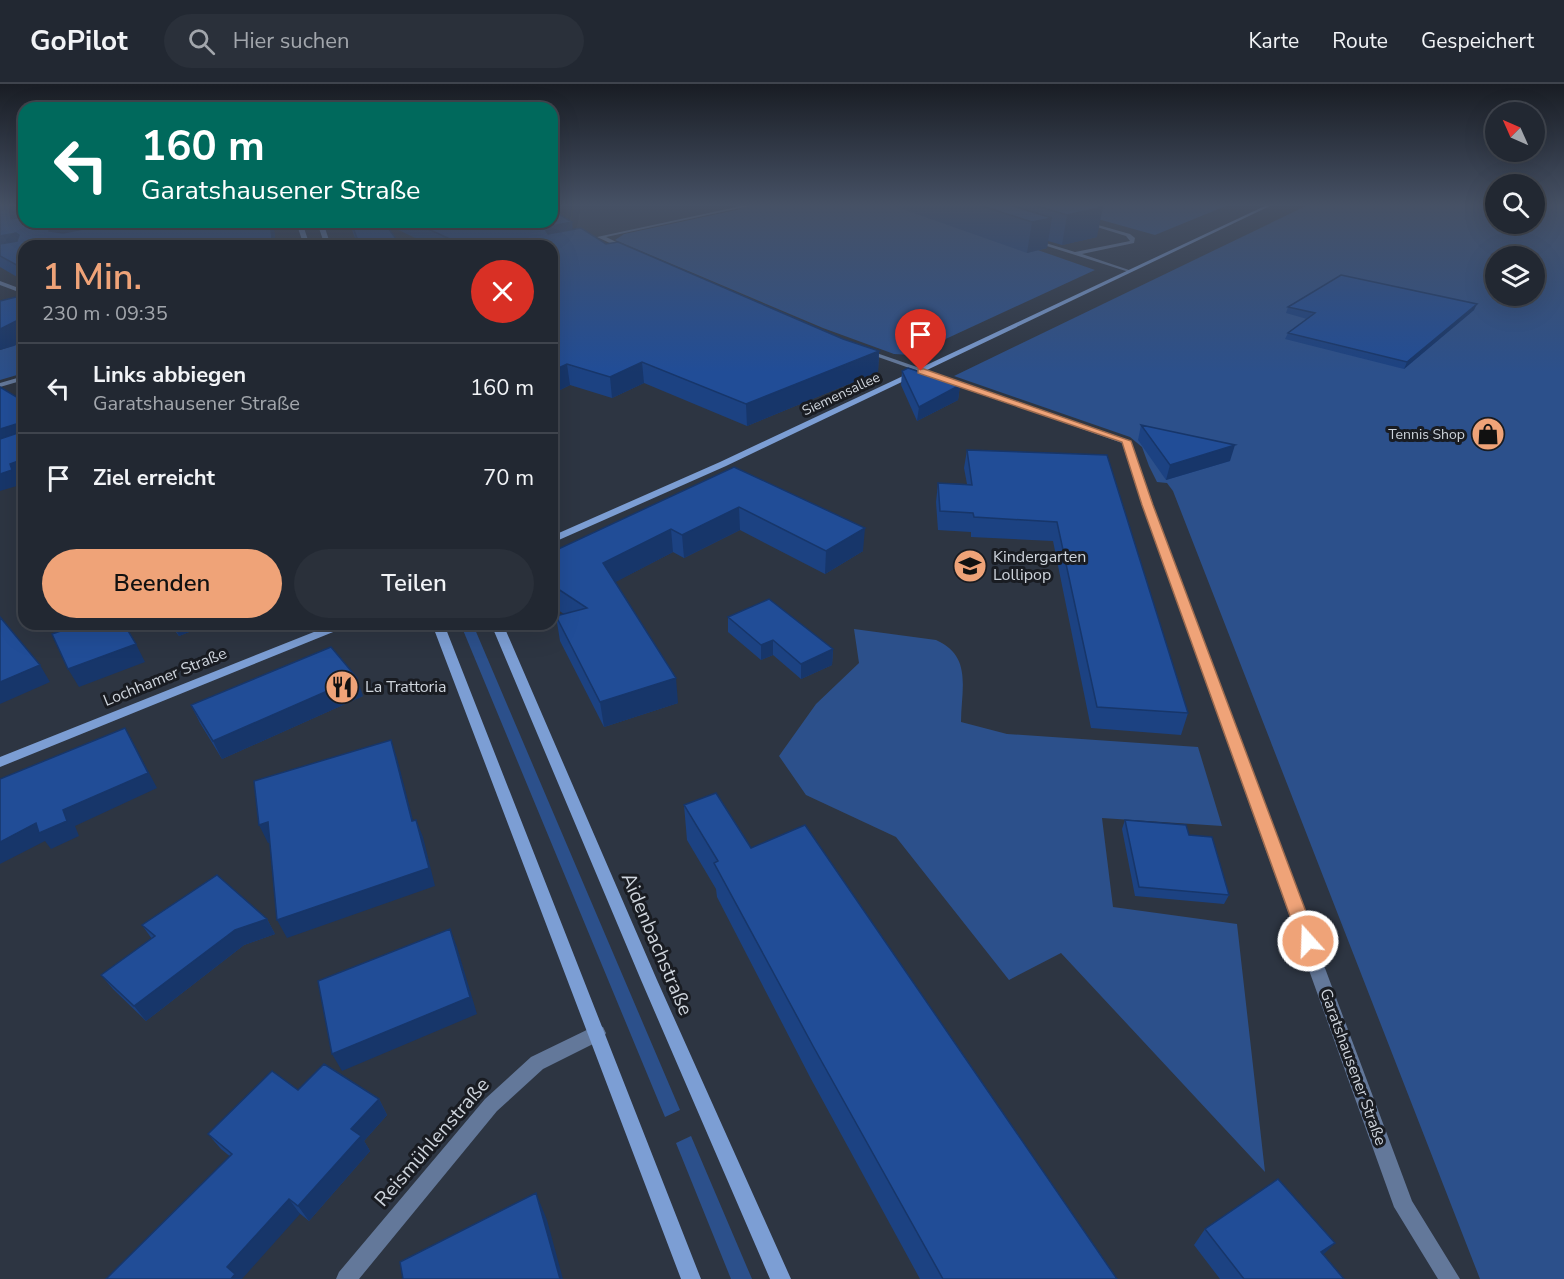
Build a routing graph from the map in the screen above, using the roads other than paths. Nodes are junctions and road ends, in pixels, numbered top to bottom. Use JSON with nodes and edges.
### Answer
{"nodes":[{"id":1,"x":1094,"y":261,"type":"edge"},
{"id":2,"x":1149,"y":261,"type":"edge"},
{"id":3,"x":1127,"y":271,"type":"junction"},
{"id":4,"x":0,"y":283,"type":"edge"},
{"id":5,"x":18,"y":290,"type":"edge"},
{"id":6,"x":853,"y":346,"type":"edge"},
{"id":7,"x":921,"y":371,"type":"junction"},
{"id":8,"x":18,"y":380,"type":"edge"},
{"id":9,"x":0,"y":385,"type":"edge"},
{"id":10,"x":558,"y":537,"type":"edge"},
{"id":11,"x":329,"y":630,"type":"edge"},
{"id":12,"x":440,"y":630,"type":"edge"},
{"id":13,"x":500,"y":630,"type":"edge"},
{"id":14,"x":0,"y":762,"type":"edge"},
{"id":15,"x":597,"y":1033,"type":"junction"},
{"id":16,"x":346,"y":1279,"type":"edge"},
{"id":17,"x":691,"y":1279,"type":"edge"},
{"id":18,"x":781,"y":1279,"type":"edge"},
{"id":19,"x":1450,"y":1279,"type":"edge"}],
"edges":[{"from":1,"to":3,"type":"street"},
{"from":2,"to":3,"type":"main road","name":"Siemensallee"},
{"from":3,"to":7,"type":"main road","name":"Siemensallee"},
{"from":4,"to":5,"type":"street"},
{"from":6,"to":7,"type":"street"},
{"from":7,"to":10,"type":"main road","name":"Siemensallee"},
{"from":7,"to":19,"type":"street","name":"Garatshausener Straße"},
{"from":8,"to":9,"type":"street"},
{"from":11,"to":14,"type":"main road","name":"Lochhamer Straße"},
{"from":12,"to":15,"type":"main road"},
{"from":13,"to":18,"type":"main road","name":"Aidenbachstraße"},
{"from":15,"to":16,"type":"street","name":"Reismühlenstraße"},
{"from":15,"to":17,"type":"main road"}]}
